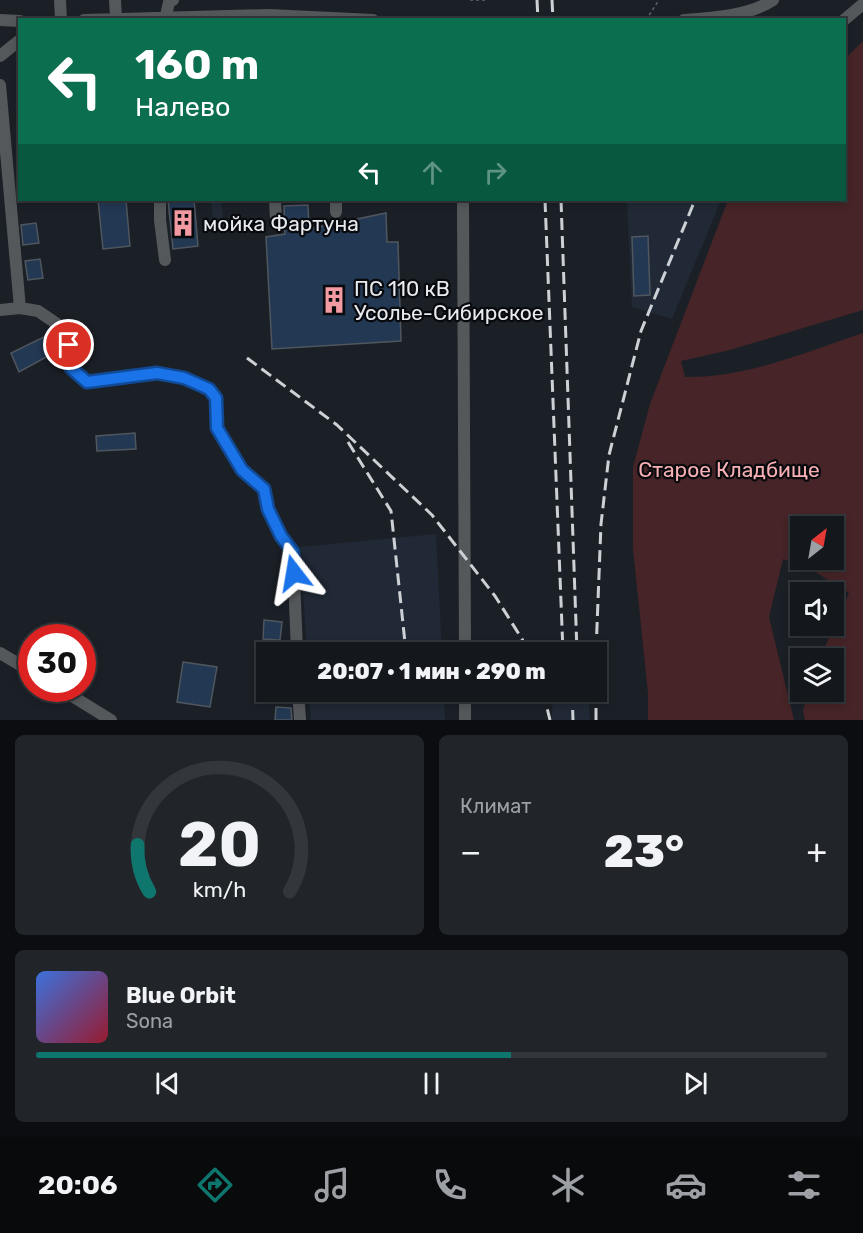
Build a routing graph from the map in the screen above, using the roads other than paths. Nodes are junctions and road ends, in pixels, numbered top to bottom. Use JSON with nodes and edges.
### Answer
{"nodes":[{"id":1,"x":60,"y":0,"type":"edge"},
{"id":2,"x":115,"y":0,"type":"edge"},
{"id":3,"x":173,"y":0,"type":"edge"},
{"id":4,"x":773,"y":0,"type":"edge"},
{"id":5,"x":863,"y":4,"type":"edge"},
{"id":6,"x":61,"y":18,"type":"edge"},
{"id":7,"x":116,"y":18,"type":"edge"},
{"id":8,"x":165,"y":18,"type":"edge"},
{"id":9,"x":331,"y":18,"type":"edge"},
{"id":10,"x":711,"y":18,"type":"edge"},
{"id":11,"x":846,"y":18,"type":"edge"},
{"id":12,"x":0,"y":20,"type":"edge"},
{"id":13,"x":18,"y":21,"type":"edge"},
{"id":14,"x":18,"y":42,"type":"edge"},
{"id":15,"x":0,"y":56,"type":"edge"},
{"id":16,"x":0,"y":86,"type":"edge"},
{"id":17,"x":160,"y":201,"type":"edge"},
{"id":18,"x":275,"y":201,"type":"edge"},
{"id":19,"x":463,"y":201,"type":"edge"},
{"id":20,"x":276,"y":219,"type":"dead end"},
{"id":21,"x":165,"y":260,"type":"dead end"},
{"id":22,"x":20,"y":308,"type":"junction"},
{"id":23,"x":0,"y":310,"type":"edge"},
{"id":24,"x":297,"y":642,"type":"edge"},
{"id":25,"x":465,"y":642,"type":"edge"},
{"id":26,"x":0,"y":653,"type":"edge"},
{"id":27,"x":18,"y":664,"type":"edge"},
{"id":28,"x":82,"y":702,"type":"edge"},
{"id":29,"x":299,"y":702,"type":"edge"},
{"id":30,"x":465,"y":702,"type":"edge"},
{"id":31,"x":111,"y":720,"type":"edge"},
{"id":32,"x":300,"y":720,"type":"edge"},
{"id":33,"x":465,"y":720,"type":"edge"}],
"edges":[{"from":1,"to":6,"type":"street"},
{"from":2,"to":7,"type":"street"},
{"from":3,"to":8,"type":"street"},
{"from":4,"to":10,"type":"street"},
{"from":5,"to":11,"type":"street"},
{"from":7,"to":8,"type":"street"},
{"from":8,"to":9,"type":"street"},
{"from":12,"to":13,"type":"street"},
{"from":14,"to":15,"type":"street"},
{"from":16,"to":22,"type":"street"},
{"from":17,"to":21,"type":"street"},
{"from":18,"to":20,"type":"street"},
{"from":19,"to":25,"type":"street"},
{"from":22,"to":23,"type":"street"},
{"from":22,"to":24,"type":"street"},
{"from":26,"to":27,"type":"street"},
{"from":28,"to":31,"type":"street"},
{"from":29,"to":32,"type":"street"},
{"from":30,"to":33,"type":"street"}]}
